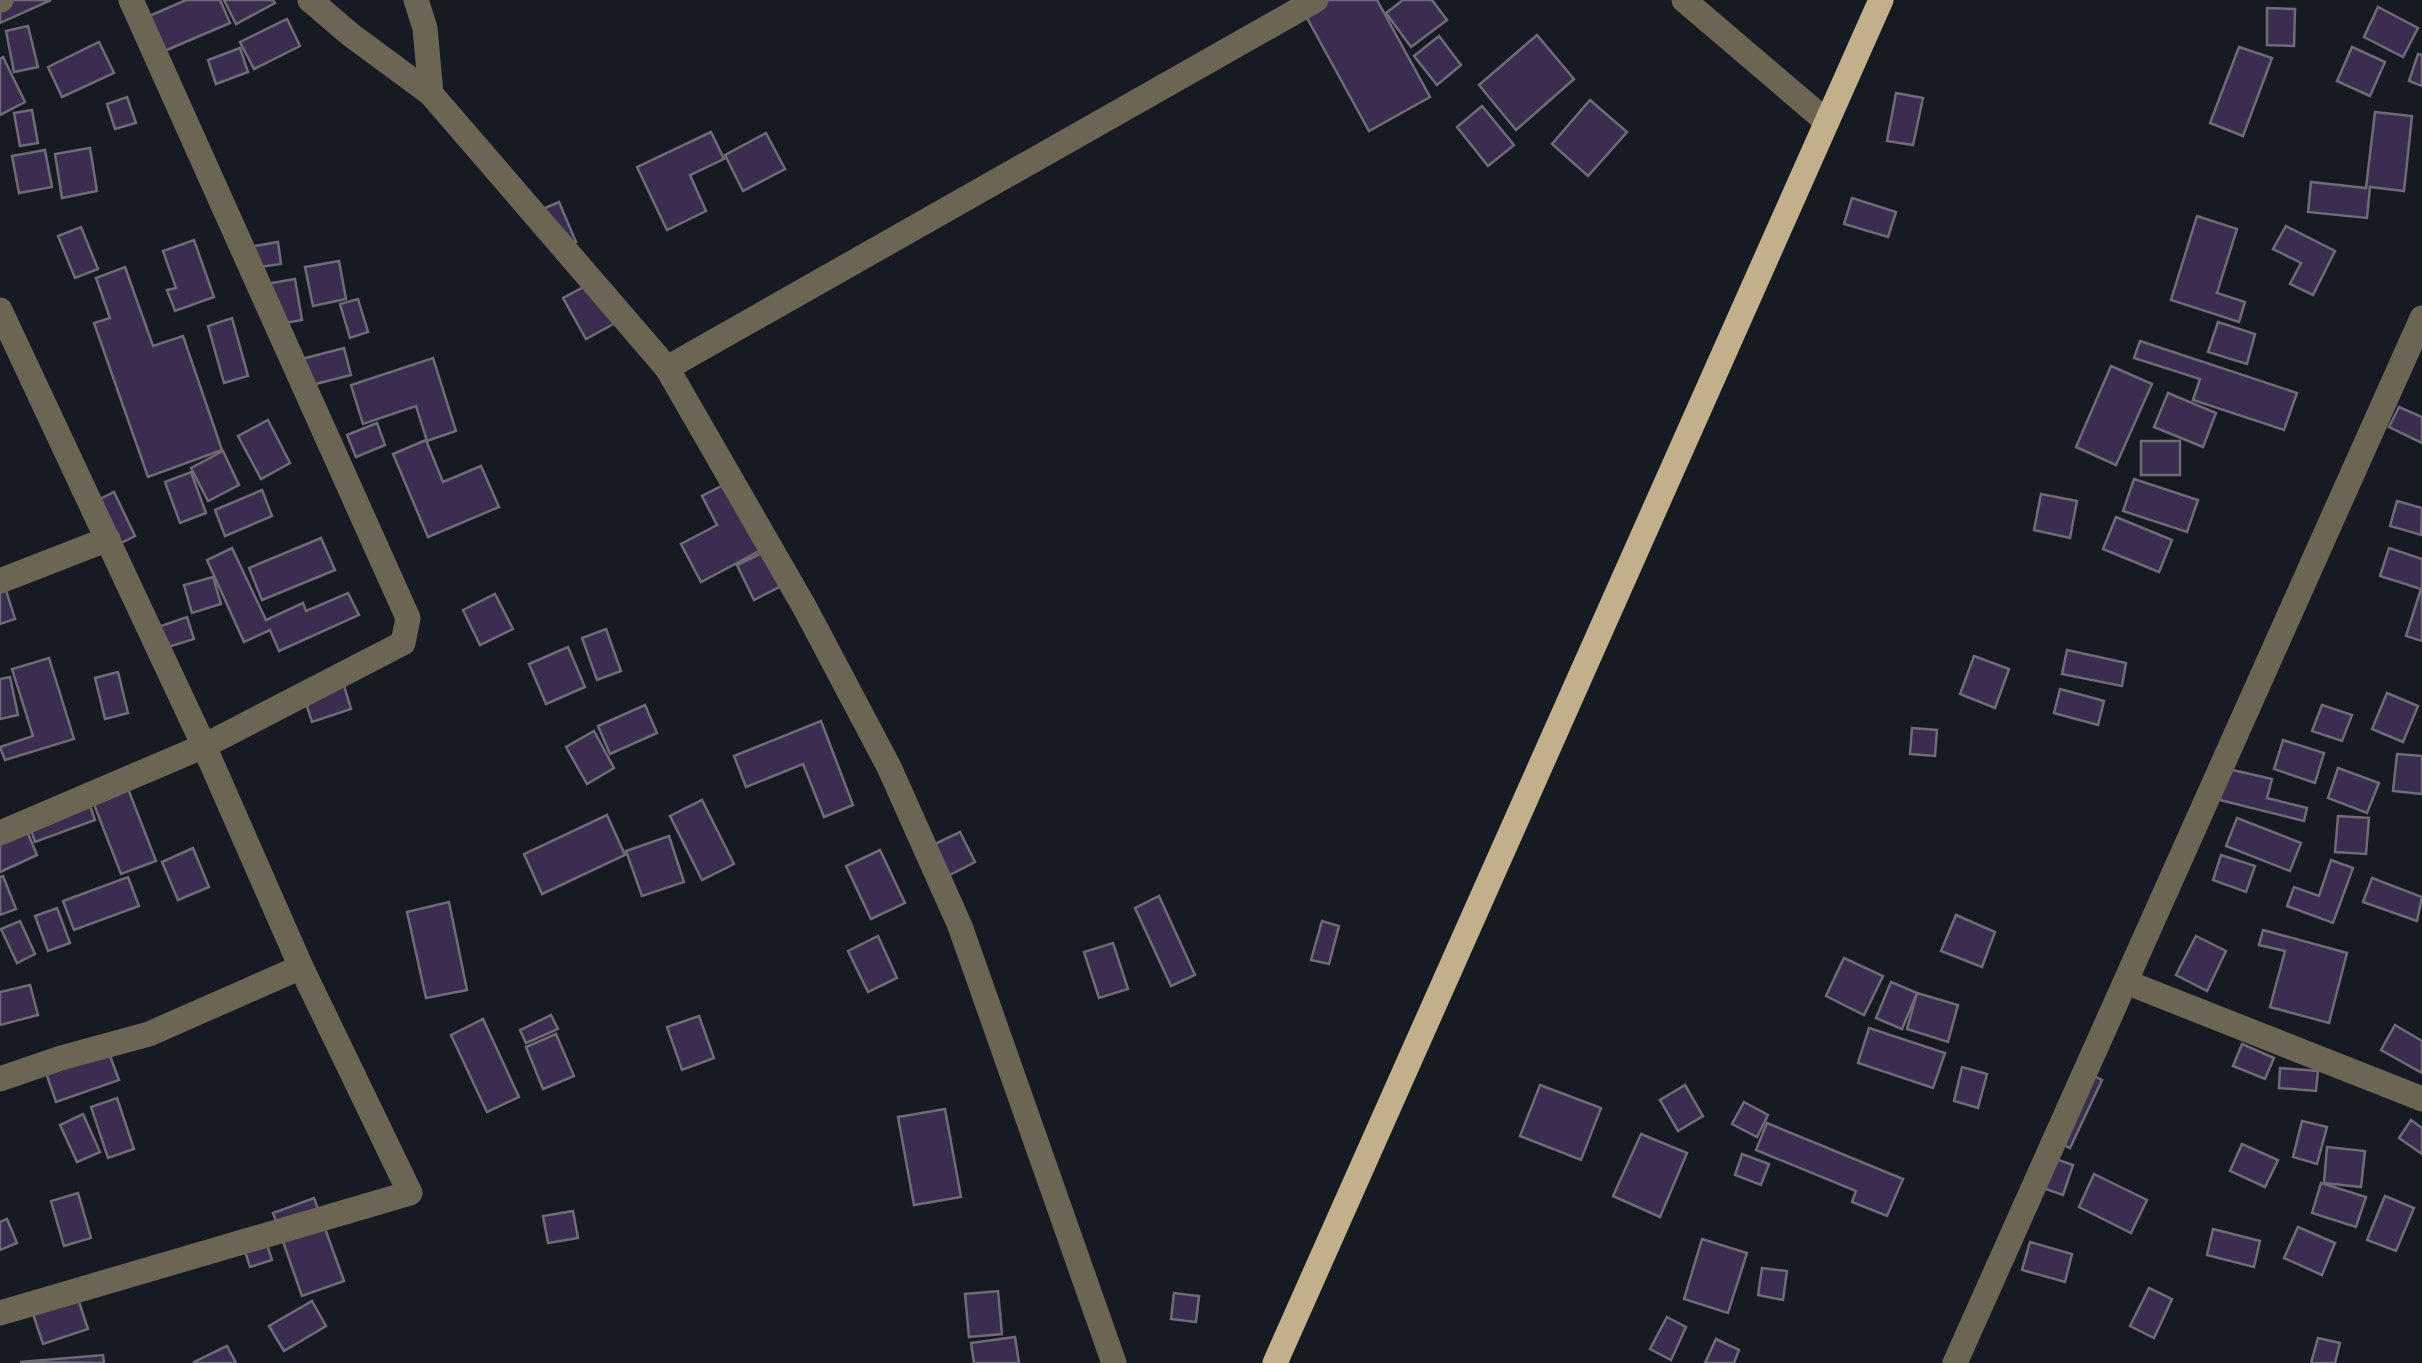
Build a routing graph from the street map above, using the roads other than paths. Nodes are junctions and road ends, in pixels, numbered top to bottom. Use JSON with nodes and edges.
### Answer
{"nodes":[{"id":1,"x":131,"y":0,"type":"edge"},
{"id":2,"x":310,"y":0,"type":"edge"},
{"id":3,"x":416,"y":0,"type":"edge"},
{"id":4,"x":1316,"y":0,"type":"edge"},
{"id":5,"x":1684,"y":0,"type":"edge"},
{"id":6,"x":1881,"y":0,"type":"edge"},
{"id":7,"x":431,"y":94,"type":"junction"},
{"id":8,"x":1827,"y":122,"type":"junction"},
{"id":9,"x":0,"y":310,"type":"edge"},
{"id":10,"x":2422,"y":318,"type":"edge"},
{"id":11,"x":6,"y":338,"type":"edge"},
{"id":12,"x":667,"y":368,"type":"junction"},
{"id":13,"x":108,"y":539,"type":"junction"},
{"id":14,"x":0,"y":581,"type":"edge"},
{"id":15,"x":204,"y":746,"type":"junction"},
{"id":16,"x":0,"y":833,"type":"edge"},
{"id":17,"x":301,"y":967,"type":"junction"},
{"id":18,"x":2126,"y":982,"type":"junction"},
{"id":19,"x":0,"y":1079,"type":"edge"},
{"id":20,"x":2422,"y":1099,"type":"edge"},
{"id":21,"x":0,"y":1313,"type":"edge"},
{"id":22,"x":1114,"y":1363,"type":"edge"},
{"id":23,"x":1275,"y":1363,"type":"edge"},
{"id":24,"x":1955,"y":1363,"type":"edge"}],
"edges":[{"from":1,"to":15,"type":"street"},
{"from":2,"to":7,"type":"street"},
{"from":3,"to":7,"type":"street"},
{"from":4,"to":12,"type":"street"},
{"from":5,"to":8,"type":"street"},
{"from":6,"to":8,"type":"main road"},
{"from":7,"to":12,"type":"street"},
{"from":8,"to":23,"type":"main road"},
{"from":9,"to":11,"type":"street"},
{"from":10,"to":18,"type":"street"},
{"from":11,"to":13,"type":"street"},
{"from":12,"to":22,"type":"street"},
{"from":13,"to":14,"type":"street"},
{"from":13,"to":15,"type":"street"},
{"from":15,"to":16,"type":"street"},
{"from":15,"to":17,"type":"street"},
{"from":17,"to":19,"type":"street"},
{"from":17,"to":21,"type":"street"},
{"from":18,"to":20,"type":"street"},
{"from":18,"to":24,"type":"street"}]}
